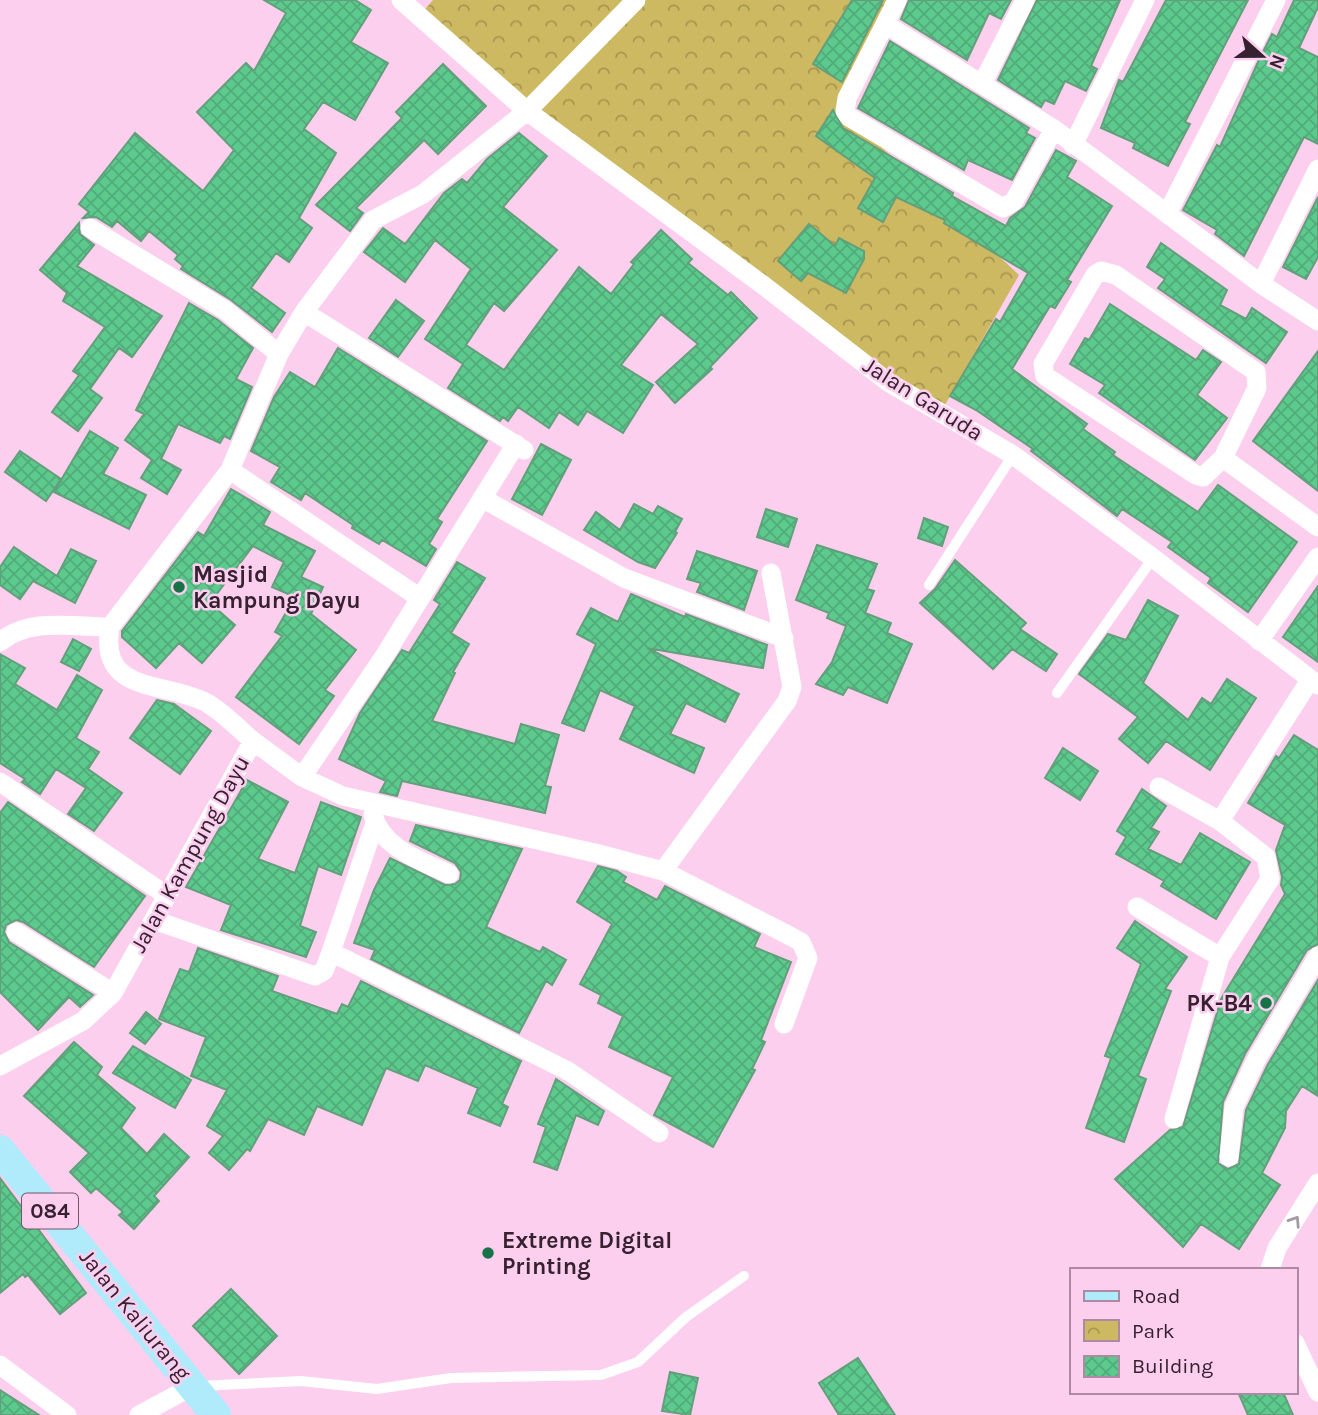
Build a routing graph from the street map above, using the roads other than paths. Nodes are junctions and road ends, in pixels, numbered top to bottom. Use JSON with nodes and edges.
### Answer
{"nodes":[{"id":1,"x":401,"y":0,"type":"edge"},
{"id":2,"x":636,"y":0,"type":"edge"},
{"id":3,"x":1025,"y":0,"type":"edge"},
{"id":4,"x":1145,"y":0,"type":"edge"},
{"id":5,"x":1276,"y":0,"type":"edge"},
{"id":6,"x":426,"y":8,"type":"edge"},
{"id":7,"x":889,"y":8,"type":"edge"},
{"id":8,"x":982,"y":84,"type":"junction"},
{"id":9,"x":527,"y":111,"type":"junction"},
{"id":10,"x":1054,"y":129,"type":"junction"},
{"id":11,"x":1073,"y":145,"type":"junction"},
{"id":12,"x":1318,"y":169,"type":"edge"},
{"id":13,"x":1167,"y":214,"type":"junction"},
{"id":14,"x":90,"y":228,"type":"dead end"},
{"id":15,"x":1261,"y":284,"type":"junction"},
{"id":16,"x":304,"y":312,"type":"junction"},
{"id":17,"x":1318,"y":321,"type":"edge"},
{"id":18,"x":279,"y":354,"type":"junction"},
{"id":19,"x":1013,"y":455,"type":"junction"},
{"id":20,"x":1223,"y":458,"type":"junction"},
{"id":21,"x":230,"y":471,"type":"junction"},
{"id":22,"x":482,"y":498,"type":"junction"},
{"id":23,"x":1318,"y":527,"type":"edge"},
{"id":24,"x":1318,"y":557,"type":"edge"},
{"id":25,"x":1153,"y":558,"type":"junction"},
{"id":26,"x":771,"y":573,"type":"dead end"},
{"id":27,"x":929,"y":585,"type":"dead end"},
{"id":28,"x":420,"y":598,"type":"junction"},
{"id":29,"x":110,"y":627,"type":"junction"},
{"id":30,"x":784,"y":638,"type":"junction"},
{"id":31,"x":1259,"y":641,"type":"junction"},
{"id":32,"x":0,"y":642,"type":"edge"},
{"id":33,"x":1314,"y":683,"type":"edge"},
{"id":34,"x":1057,"y":693,"type":"dead end"},
{"id":35,"x":253,"y":741,"type":"junction"},
{"id":36,"x":302,"y":777,"type":"junction"},
{"id":37,"x":0,"y":782,"type":"edge"},
{"id":38,"x":1159,"y":787,"type":"dead end"},
{"id":39,"x":369,"y":804,"type":"junction"},
{"id":40,"x":1220,"y":821,"type":"junction"},
{"id":41,"x":375,"y":823,"type":"junction"},
{"id":42,"x":663,"y":872,"type":"junction"},
{"id":43,"x":449,"y":874,"type":"dead end"},
{"id":44,"x":166,"y":895,"type":"junction"},
{"id":45,"x":1137,"y":906,"type":"dead end"},
{"id":46,"x":154,"y":920,"type":"junction"},
{"id":47,"x":16,"y":932,"type":"dead end"},
{"id":48,"x":331,"y":952,"type":"junction"},
{"id":49,"x":1318,"y":956,"type":"edge"},
{"id":50,"x":1220,"y":957,"type":"junction"},
{"id":51,"x":113,"y":993,"type":"junction"},
{"id":52,"x":784,"y":1024,"type":"dead end"},
{"id":53,"x":0,"y":1066,"type":"edge"},
{"id":54,"x":1174,"y":1119,"type":"dead end"},
{"id":55,"x":659,"y":1133,"type":"dead end"},
{"id":56,"x":0,"y":1150,"type":"edge"},
{"id":57,"x":1229,"y":1157,"type":"dead end"},
{"id":58,"x":1316,"y":1191,"type":"edge"},
{"id":59,"x":1271,"y":1268,"type":"edge"},
{"id":60,"x":744,"y":1276,"type":"dead end"},
{"id":61,"x":1297,"y":1347,"type":"edge"},
{"id":62,"x":0,"y":1365,"type":"edge"},
{"id":63,"x":193,"y":1386,"type":"junction"},
{"id":64,"x":1318,"y":1392,"type":"edge"},
{"id":65,"x":67,"y":1415,"type":"edge"},
{"id":66,"x":139,"y":1415,"type":"edge"},
{"id":67,"x":216,"y":1415,"type":"edge"}],
"edges":[{"from":1,"to":6,"type":"street","name":"Jalan Garuda"},
{"from":2,"to":9,"type":"street"},
{"from":3,"to":8,"type":"street"},
{"from":4,"to":11,"type":"street"},
{"from":5,"to":13,"type":"street"},
{"from":6,"to":9,"type":"street","name":"Jalan Garuda"},
{"from":7,"to":8,"type":"street"},
{"from":7,"to":10,"type":"street"},
{"from":8,"to":10,"type":"street"},
{"from":9,"to":16,"type":"street"},
{"from":9,"to":19,"type":"street","name":"Jalan Garuda"},
{"from":10,"to":11,"type":"street"},
{"from":11,"to":13,"type":"street"},
{"from":12,"to":15,"type":"street"},
{"from":13,"to":15,"type":"street"},
{"from":14,"to":18,"type":"street"},
{"from":15,"to":17,"type":"street"},
{"from":16,"to":18,"type":"street"},
{"from":16,"to":22,"type":"street"},
{"from":18,"to":21,"type":"street"},
{"from":19,"to":25,"type":"street","name":"Jalan Garuda"},
{"from":19,"to":27,"type":"lane"},
{"from":20,"to":20,"type":"street"},
{"from":20,"to":23,"type":"street"},
{"from":21,"to":28,"type":"street"},
{"from":21,"to":29,"type":"street"},
{"from":22,"to":28,"type":"street"},
{"from":22,"to":30,"type":"street"},
{"from":24,"to":31,"type":"street"},
{"from":25,"to":31,"type":"street","name":"Jalan Garuda"},
{"from":25,"to":34,"type":"lane"},
{"from":26,"to":30,"type":"street"},
{"from":28,"to":36,"type":"street"},
{"from":29,"to":32,"type":"street"},
{"from":29,"to":35,"type":"street","name":"Jalan Kampung Dayu"},
{"from":30,"to":42,"type":"street"},
{"from":31,"to":33,"type":"street","name":"Jalan Garuda"},
{"from":33,"to":40,"type":"street"},
{"from":35,"to":36,"type":"street"},
{"from":35,"to":44,"type":"street","name":"Jalan Kampung Dayu"},
{"from":36,"to":39,"type":"street"},
{"from":37,"to":44,"type":"street"},
{"from":38,"to":40,"type":"street"},
{"from":39,"to":41,"type":"street"},
{"from":39,"to":42,"type":"street"},
{"from":40,"to":50,"type":"street"},
{"from":41,"to":43,"type":"street"},
{"from":41,"to":48,"type":"street"},
{"from":42,"to":52,"type":"street"},
{"from":44,"to":46,"type":"street","name":"Jalan Kampung Dayu"},
{"from":45,"to":50,"type":"street"},
{"from":46,"to":48,"type":"street"},
{"from":46,"to":51,"type":"street","name":"Jalan Kampung Dayu"},
{"from":47,"to":51,"type":"street"},
{"from":48,"to":55,"type":"street"},
{"from":49,"to":57,"type":"street"},
{"from":50,"to":54,"type":"street"},
{"from":51,"to":53,"type":"street","name":"Jalan Kampung Dayu"},
{"from":56,"to":63,"type":"main road","name":"Jalan Kaliurang","number":"084"},
{"from":59,"to":58,"type":"street","one_way":true},
{"from":60,"to":63,"type":"lane"},
{"from":61,"to":64,"type":"street"},
{"from":62,"to":65,"type":"street"},
{"from":63,"to":66,"type":"street"},
{"from":63,"to":67,"type":"main road","name":"Jalan Kaliurang","number":"084"}]}
